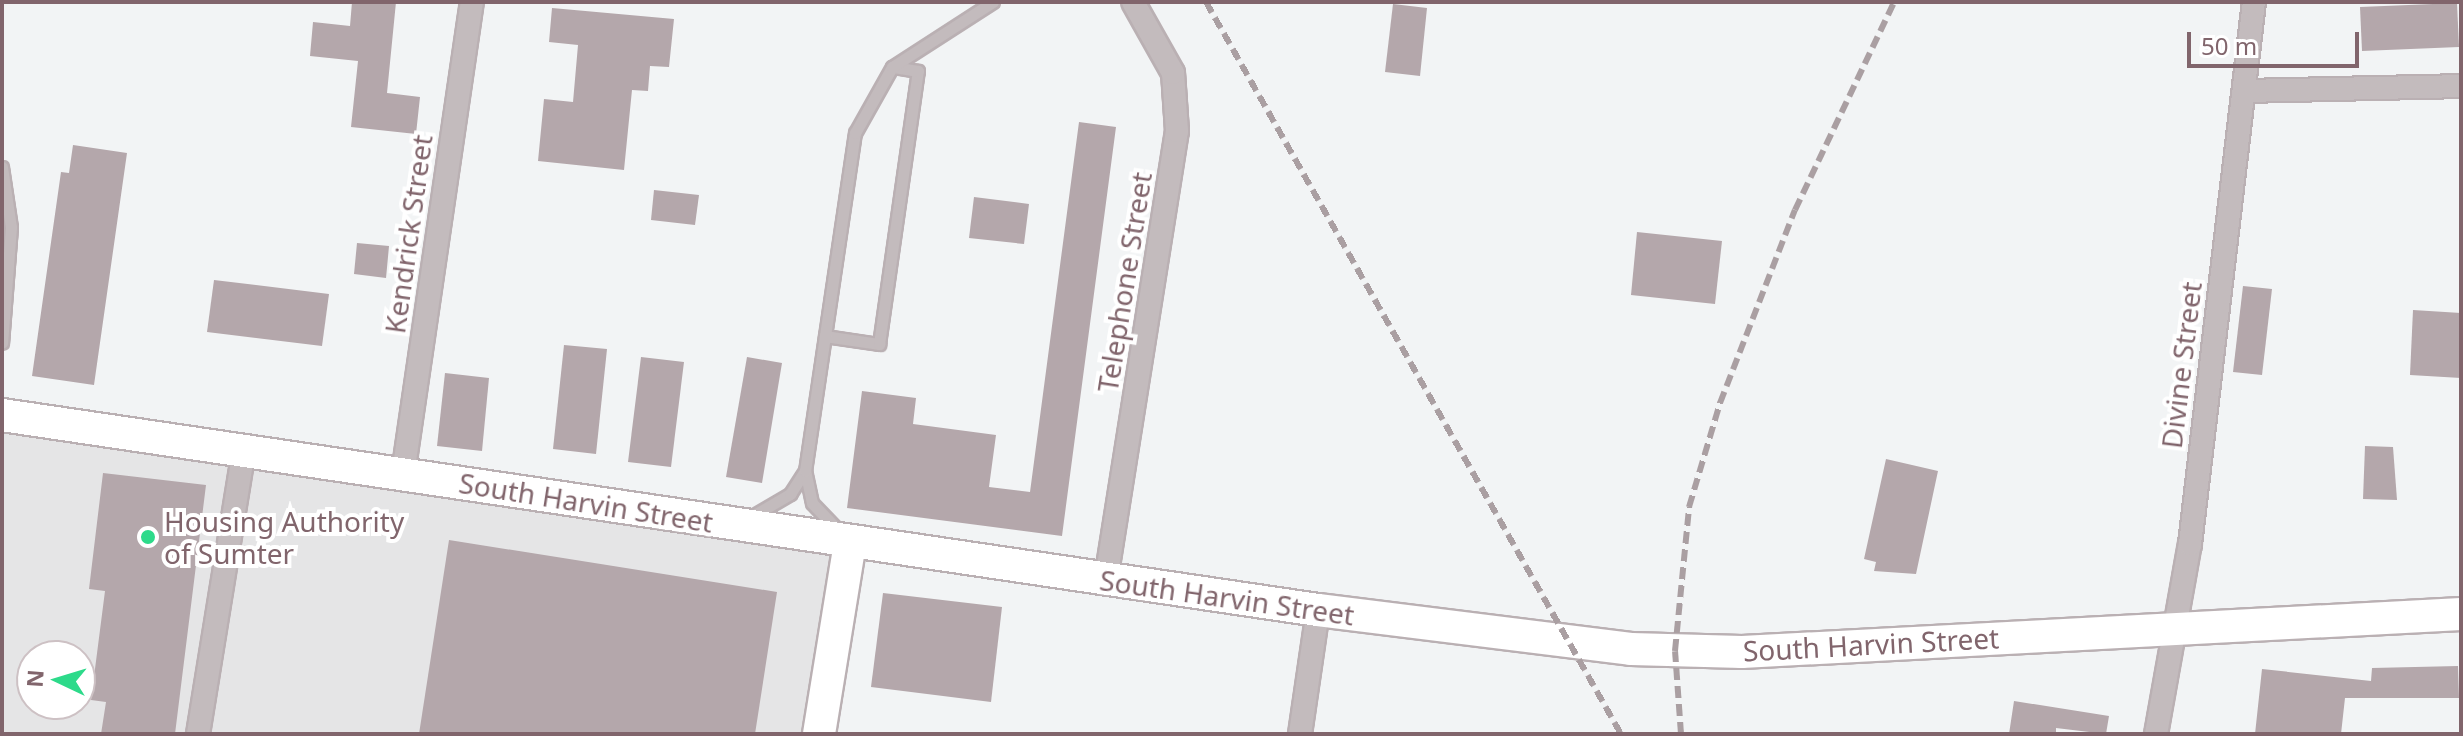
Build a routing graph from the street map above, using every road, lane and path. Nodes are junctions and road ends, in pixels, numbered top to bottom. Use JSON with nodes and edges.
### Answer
{"nodes":[{"id":1,"x":472,"y":2,"type":"edge"},
{"id":2,"x":993,"y":2,"type":"edge"},
{"id":3,"x":1133,"y":2,"type":"edge"},
{"id":4,"x":2254,"y":2,"type":"edge"},
{"id":5,"x":892,"y":67,"type":"junction"},
{"id":6,"x":2461,"y":86,"type":"edge"},
{"id":7,"x":2244,"y":91,"type":"junction"},
{"id":8,"x":2,"y":167,"type":"edge"},
{"id":9,"x":3,"y":318,"type":"edge"},
{"id":10,"x":825,"y":336,"type":"junction"},
{"id":11,"x":2,"y":343,"type":"edge"},
{"id":12,"x":2,"y":415,"type":"edge"},
{"id":13,"x":244,"y":450,"type":"junction"},
{"id":14,"x":805,"y":471,"type":"junction"},
{"id":15,"x":403,"y":474,"type":"junction"},
{"id":16,"x":737,"y":525,"type":"junction"},
{"id":17,"x":850,"y":542,"type":"junction"},
{"id":18,"x":1106,"y":579,"type":"junction"},
{"id":19,"x":1318,"y":610,"type":"junction"},
{"id":20,"x":2461,"y":614,"type":"edge"},
{"id":21,"x":2175,"y":626,"type":"junction"},
{"id":22,"x":198,"y":734,"type":"edge"},
{"id":23,"x":819,"y":734,"type":"edge"},
{"id":24,"x":1300,"y":734,"type":"edge"},
{"id":25,"x":2156,"y":734,"type":"edge"}],
"edges":[{"from":1,"to":15,"type":"street","name":"Kendrick Street"},
{"from":2,"to":5,"type":"lane"},
{"from":3,"to":18,"type":"street","name":"Telephone Street"},
{"from":4,"to":7,"type":"street","name":"Divine Street"},
{"from":5,"to":10,"type":"lane"},
{"from":5,"to":10,"type":"lane"},
{"from":6,"to":7,"type":"street"},
{"from":7,"to":21,"type":"street","name":"Divine Street"},
{"from":8,"to":9,"type":"lane"},
{"from":9,"to":11,"type":"lane"},
{"from":10,"to":14,"type":"lane"},
{"from":12,"to":13,"type":"street","name":"South Harvin Street"},
{"from":13,"to":15,"type":"street","name":"South Harvin Street"},
{"from":13,"to":22,"type":"street"},
{"from":14,"to":16,"type":"lane"},
{"from":14,"to":17,"type":"lane"},
{"from":15,"to":16,"type":"street","name":"South Harvin Street"},
{"from":16,"to":17,"type":"street","name":"South Harvin Street"},
{"from":17,"to":18,"type":"street","name":"South Harvin Street"},
{"from":17,"to":23,"type":"street"},
{"from":18,"to":19,"type":"street","name":"South Harvin Street"},
{"from":19,"to":21,"type":"street","name":"South Harvin Street"},
{"from":19,"to":24,"type":"street"},
{"from":20,"to":21,"type":"street","name":"South Harvin Street"},
{"from":21,"to":25,"type":"street","name":"Divine Street"}]}
